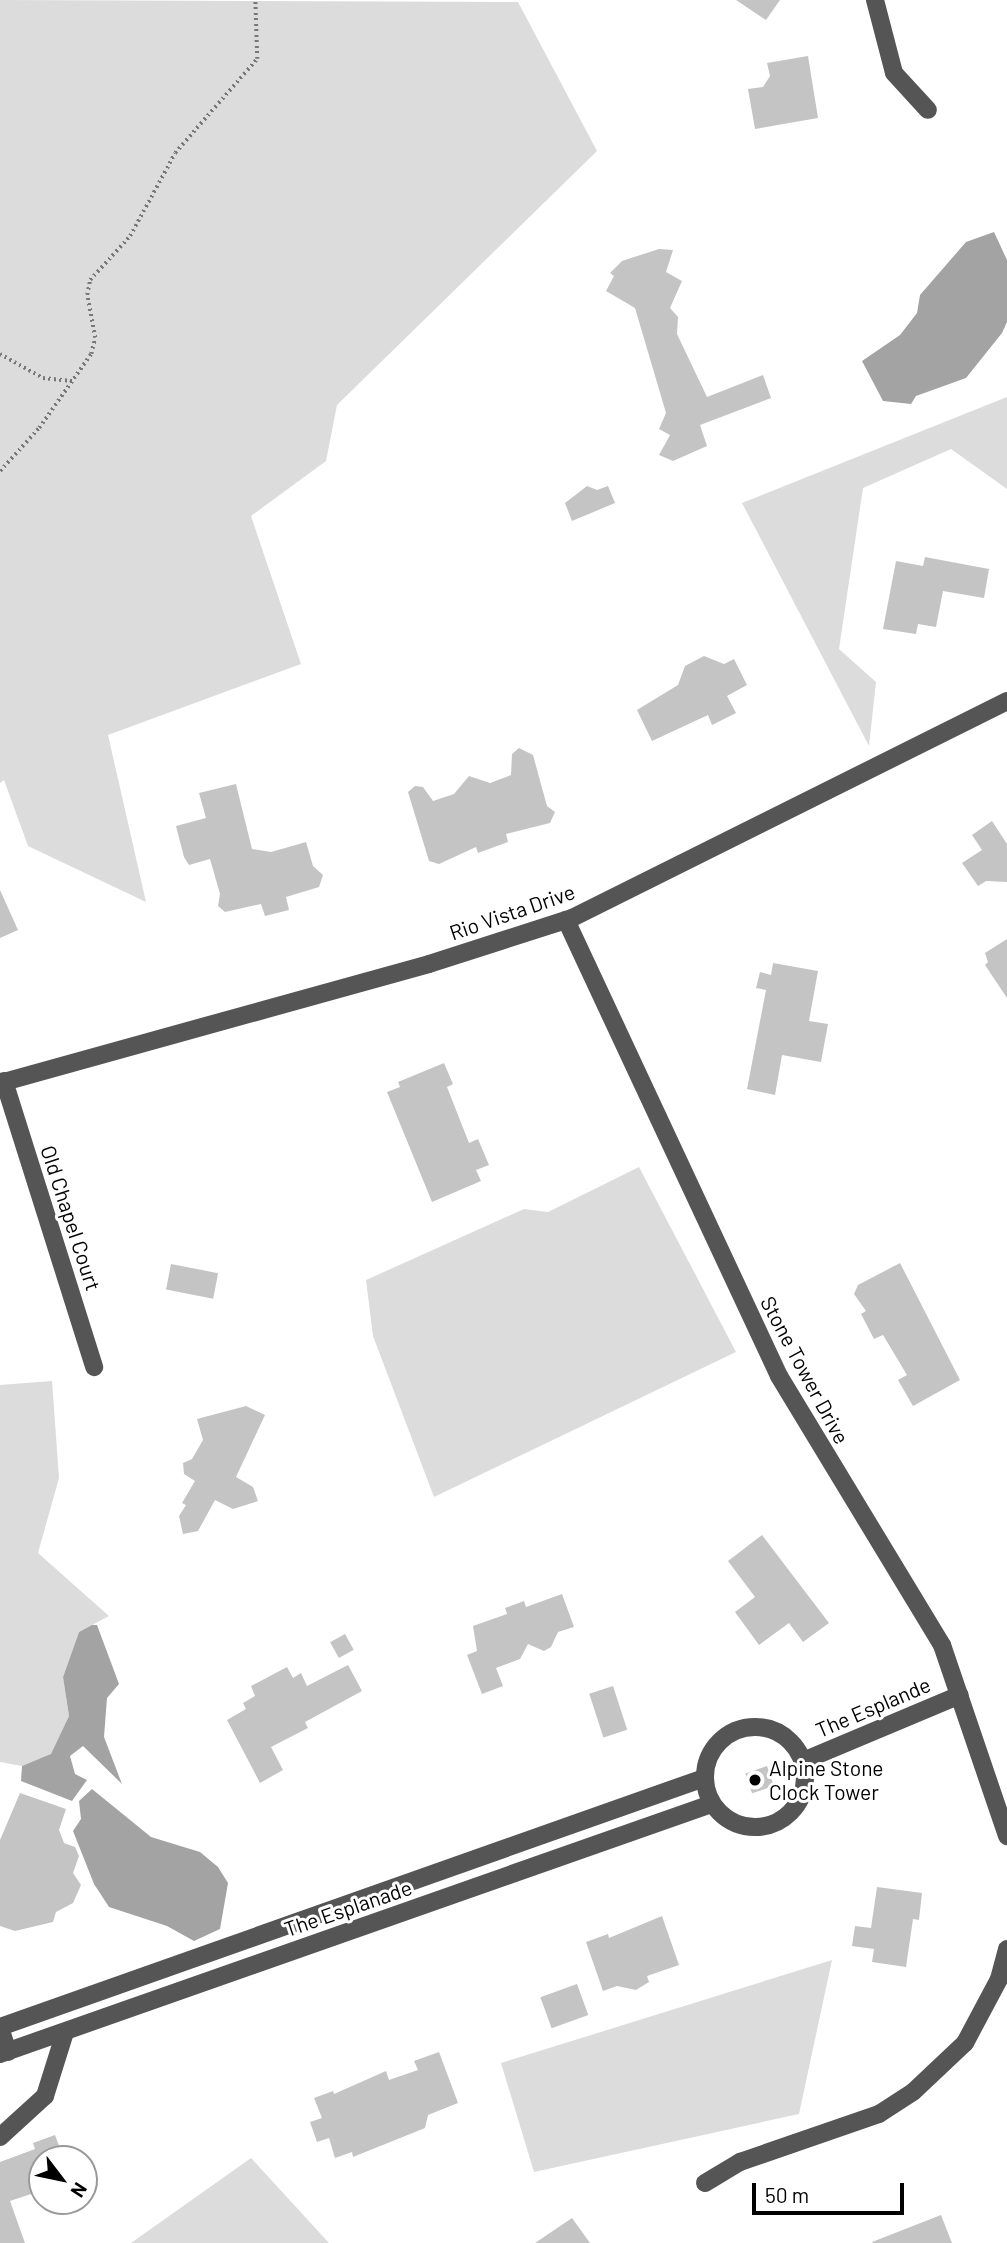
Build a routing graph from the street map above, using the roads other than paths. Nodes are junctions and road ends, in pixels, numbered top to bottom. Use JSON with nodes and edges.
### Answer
{"nodes":[{"id":1,"x":876,"y":0,"type":"edge"},
{"id":2,"x":928,"y":110,"type":"dead end"},
{"id":3,"x":1007,"y":701,"type":"edge"},
{"id":4,"x":566,"y":920,"type":"junction"},
{"id":5,"x":2,"y":1082,"type":"edge"},
{"id":6,"x":94,"y":1367,"type":"dead end"},
{"id":7,"x":960,"y":1695,"type":"junction"},
{"id":8,"x":803,"y":1762,"type":"junction"},
{"id":9,"x":704,"y":1778,"type":"junction"},
{"id":10,"x":711,"y":1804,"type":"junction"},
{"id":11,"x":1007,"y":1836,"type":"edge"},
{"id":12,"x":355,"y":1901,"type":"junction"},
{"id":13,"x":364,"y":1927,"type":"junction"},
{"id":14,"x":1007,"y":1949,"type":"edge"},
{"id":15,"x":0,"y":2027,"type":"edge"},
{"id":16,"x":65,"y":2032,"type":"junction"},
{"id":17,"x":4,"y":2053,"type":"edge"},
{"id":18,"x":0,"y":2137,"type":"edge"},
{"id":19,"x":705,"y":2183,"type":"dead end"}],
"edges":[{"from":1,"to":2,"type":"street"},
{"from":3,"to":4,"type":"street","name":"Rio Vista Drive"},
{"from":4,"to":5,"type":"street","name":"Rio Vista Drive"},
{"from":4,"to":7,"type":"street","name":"Stone Tower Drive"},
{"from":5,"to":6,"type":"street","name":"Old Chapel Court"},
{"from":7,"to":8,"type":"street","name":"The Esplande"},
{"from":7,"to":11,"type":"street","name":"Stone Tower Drive"},
{"from":8,"to":9,"type":"street","name":"The Esplande"},
{"from":8,"to":10,"type":"street","name":"The Esplande"},
{"from":9,"to":10,"type":"street"},
{"from":9,"to":12,"type":"street","name":"The Esplanade"},
{"from":10,"to":13,"type":"street","name":"The Esplanade"},
{"from":12,"to":13,"type":"street"},
{"from":12,"to":15,"type":"street","name":"The Esplanade"},
{"from":13,"to":16,"type":"street","name":"The Esplanade"},
{"from":14,"to":19,"type":"street"},
{"from":15,"to":17,"type":"street"},
{"from":16,"to":17,"type":"street","name":"The Esplanade"},
{"from":16,"to":18,"type":"street"}]}
